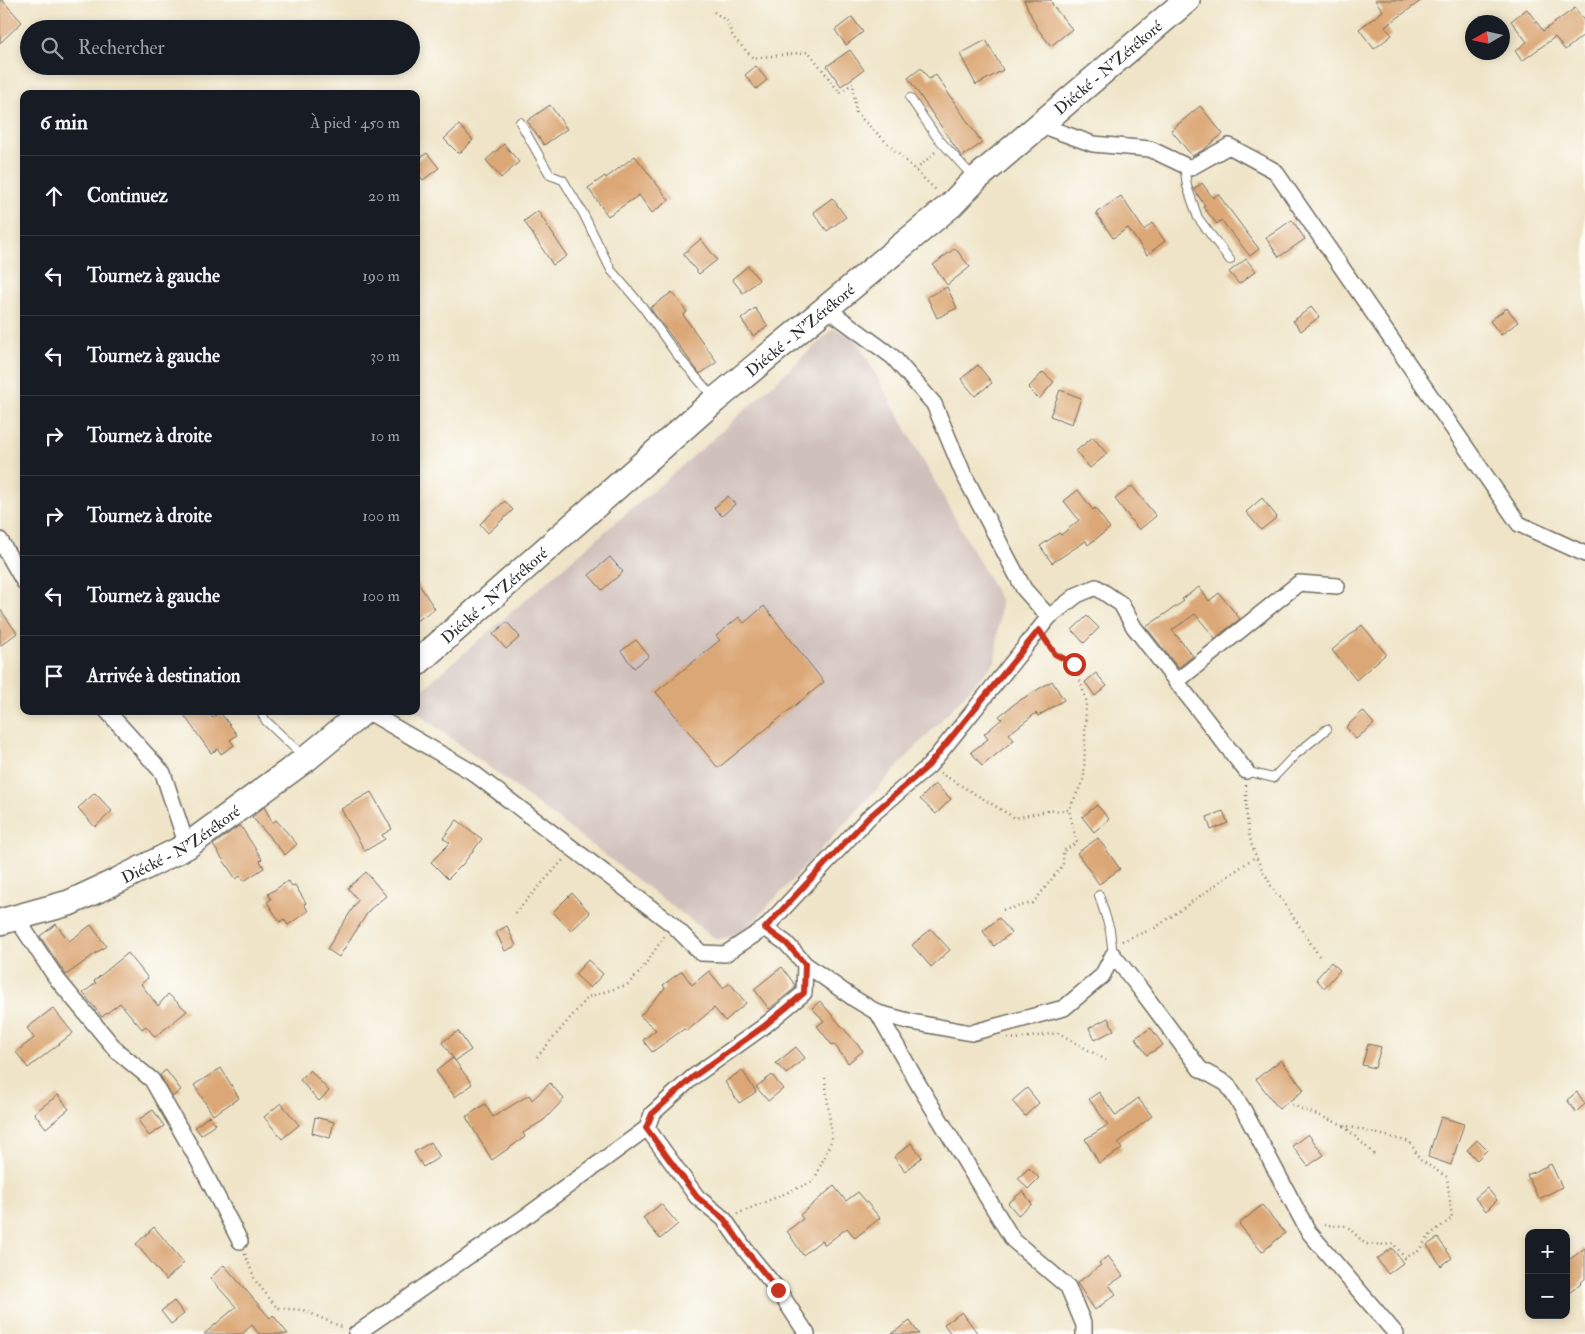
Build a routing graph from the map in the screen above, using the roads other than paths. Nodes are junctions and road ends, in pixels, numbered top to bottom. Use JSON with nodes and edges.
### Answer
{"nodes":[{"id":1,"x":1187,"y":0,"type":"edge"},
{"id":2,"x":910,"y":98,"type":"dead end"},
{"id":3,"x":520,"y":122,"type":"dead end"},
{"id":4,"x":1040,"y":124,"type":"junction"},
{"id":5,"x":1184,"y":165,"type":"junction"},
{"id":6,"x":976,"y":179,"type":"junction"},
{"id":7,"x":1230,"y":260,"type":"dead end"},
{"id":8,"x":826,"y":308,"type":"junction"},
{"id":9,"x":715,"y":400,"type":"junction"},
{"id":10,"x":0,"y":540,"type":"edge"},
{"id":11,"x":1585,"y":554,"type":"edge"},
{"id":12,"x":20,"y":575,"type":"edge"},
{"id":13,"x":1337,"y":586,"type":"dead end"},
{"id":14,"x":1049,"y":618,"type":"junction"},
{"id":15,"x":420,"y":658,"type":"edge"},
{"id":16,"x":1176,"y":682,"type":"junction"},
{"id":17,"x":111,"y":715,"type":"edge"},
{"id":18,"x":262,"y":715,"type":"edge"},
{"id":19,"x":360,"y":715,"type":"edge"},
{"id":20,"x":372,"y":715,"type":"edge"},
{"id":21,"x":1327,"y":729,"type":"dead end"},
{"id":22,"x":306,"y":759,"type":"junction"},
{"id":23,"x":1246,"y":771,"type":"joint"},
{"id":24,"x":187,"y":846,"type":"junction"},
{"id":25,"x":1099,"y":895,"type":"dead end"},
{"id":26,"x":8,"y":921,"type":"edge"},
{"id":27,"x":765,"y":928,"type":"junction"},
{"id":28,"x":1112,"y":955,"type":"junction"},
{"id":29,"x":805,"y":964,"type":"junction"},
{"id":30,"x":878,"y":1013,"type":"junction"},
{"id":31,"x":646,"y":1128,"type":"junction"},
{"id":32,"x":240,"y":1241,"type":"road end"},
{"id":33,"x":356,"y":1334,"type":"edge"},
{"id":34,"x":807,"y":1334,"type":"edge"},
{"id":35,"x":1085,"y":1334,"type":"edge"},
{"id":36,"x":1396,"y":1334,"type":"edge"}],
"edges":[{"from":1,"to":4,"type":"highway","name":"Diécké - N'Zérékoré"},
{"from":2,"to":6,"type":"lane"},
{"from":3,"to":9,"type":"lane"},
{"from":4,"to":5,"type":"street"},
{"from":4,"to":6,"type":"highway","name":"Diécké - N'Zérékoré"},
{"from":5,"to":7,"type":"lane"},
{"from":5,"to":11,"type":"street"},
{"from":6,"to":8,"type":"highway","name":"Diécké - N'Zérékoré"},
{"from":8,"to":9,"type":"highway","name":"Diécké - N'Zérékoré"},
{"from":8,"to":14,"type":"street"},
{"from":9,"to":15,"type":"highway","name":"Diécké - N'Zérékoré"},
{"from":10,"to":12,"type":"street"},
{"from":13,"to":16,"type":"street"},
{"from":14,"to":16,"type":"street"},
{"from":14,"to":27,"type":"street"},
{"from":16,"to":23,"type":"street"},
{"from":17,"to":24,"type":"street"},
{"from":18,"to":22,"type":"lane"},
{"from":19,"to":22,"type":"highway","name":"Diécké - N'Zérékoré"},
{"from":20,"to":27,"type":"street"},
{"from":21,"to":23,"type":"lane"},
{"from":22,"to":24,"type":"highway","name":"Diécké - N'Zérékoré"},
{"from":24,"to":26,"type":"highway","name":"Diécké - N'Zérékoré"},
{"from":25,"to":28,"type":"lane"},
{"from":26,"to":32,"type":"street"},
{"from":27,"to":29,"type":"street"},
{"from":28,"to":30,"type":"street"},
{"from":28,"to":36,"type":"street"},
{"from":29,"to":30,"type":"street"},
{"from":29,"to":31,"type":"street"},
{"from":30,"to":35,"type":"street"},
{"from":31,"to":33,"type":"street"},
{"from":31,"to":34,"type":"street"}]}
